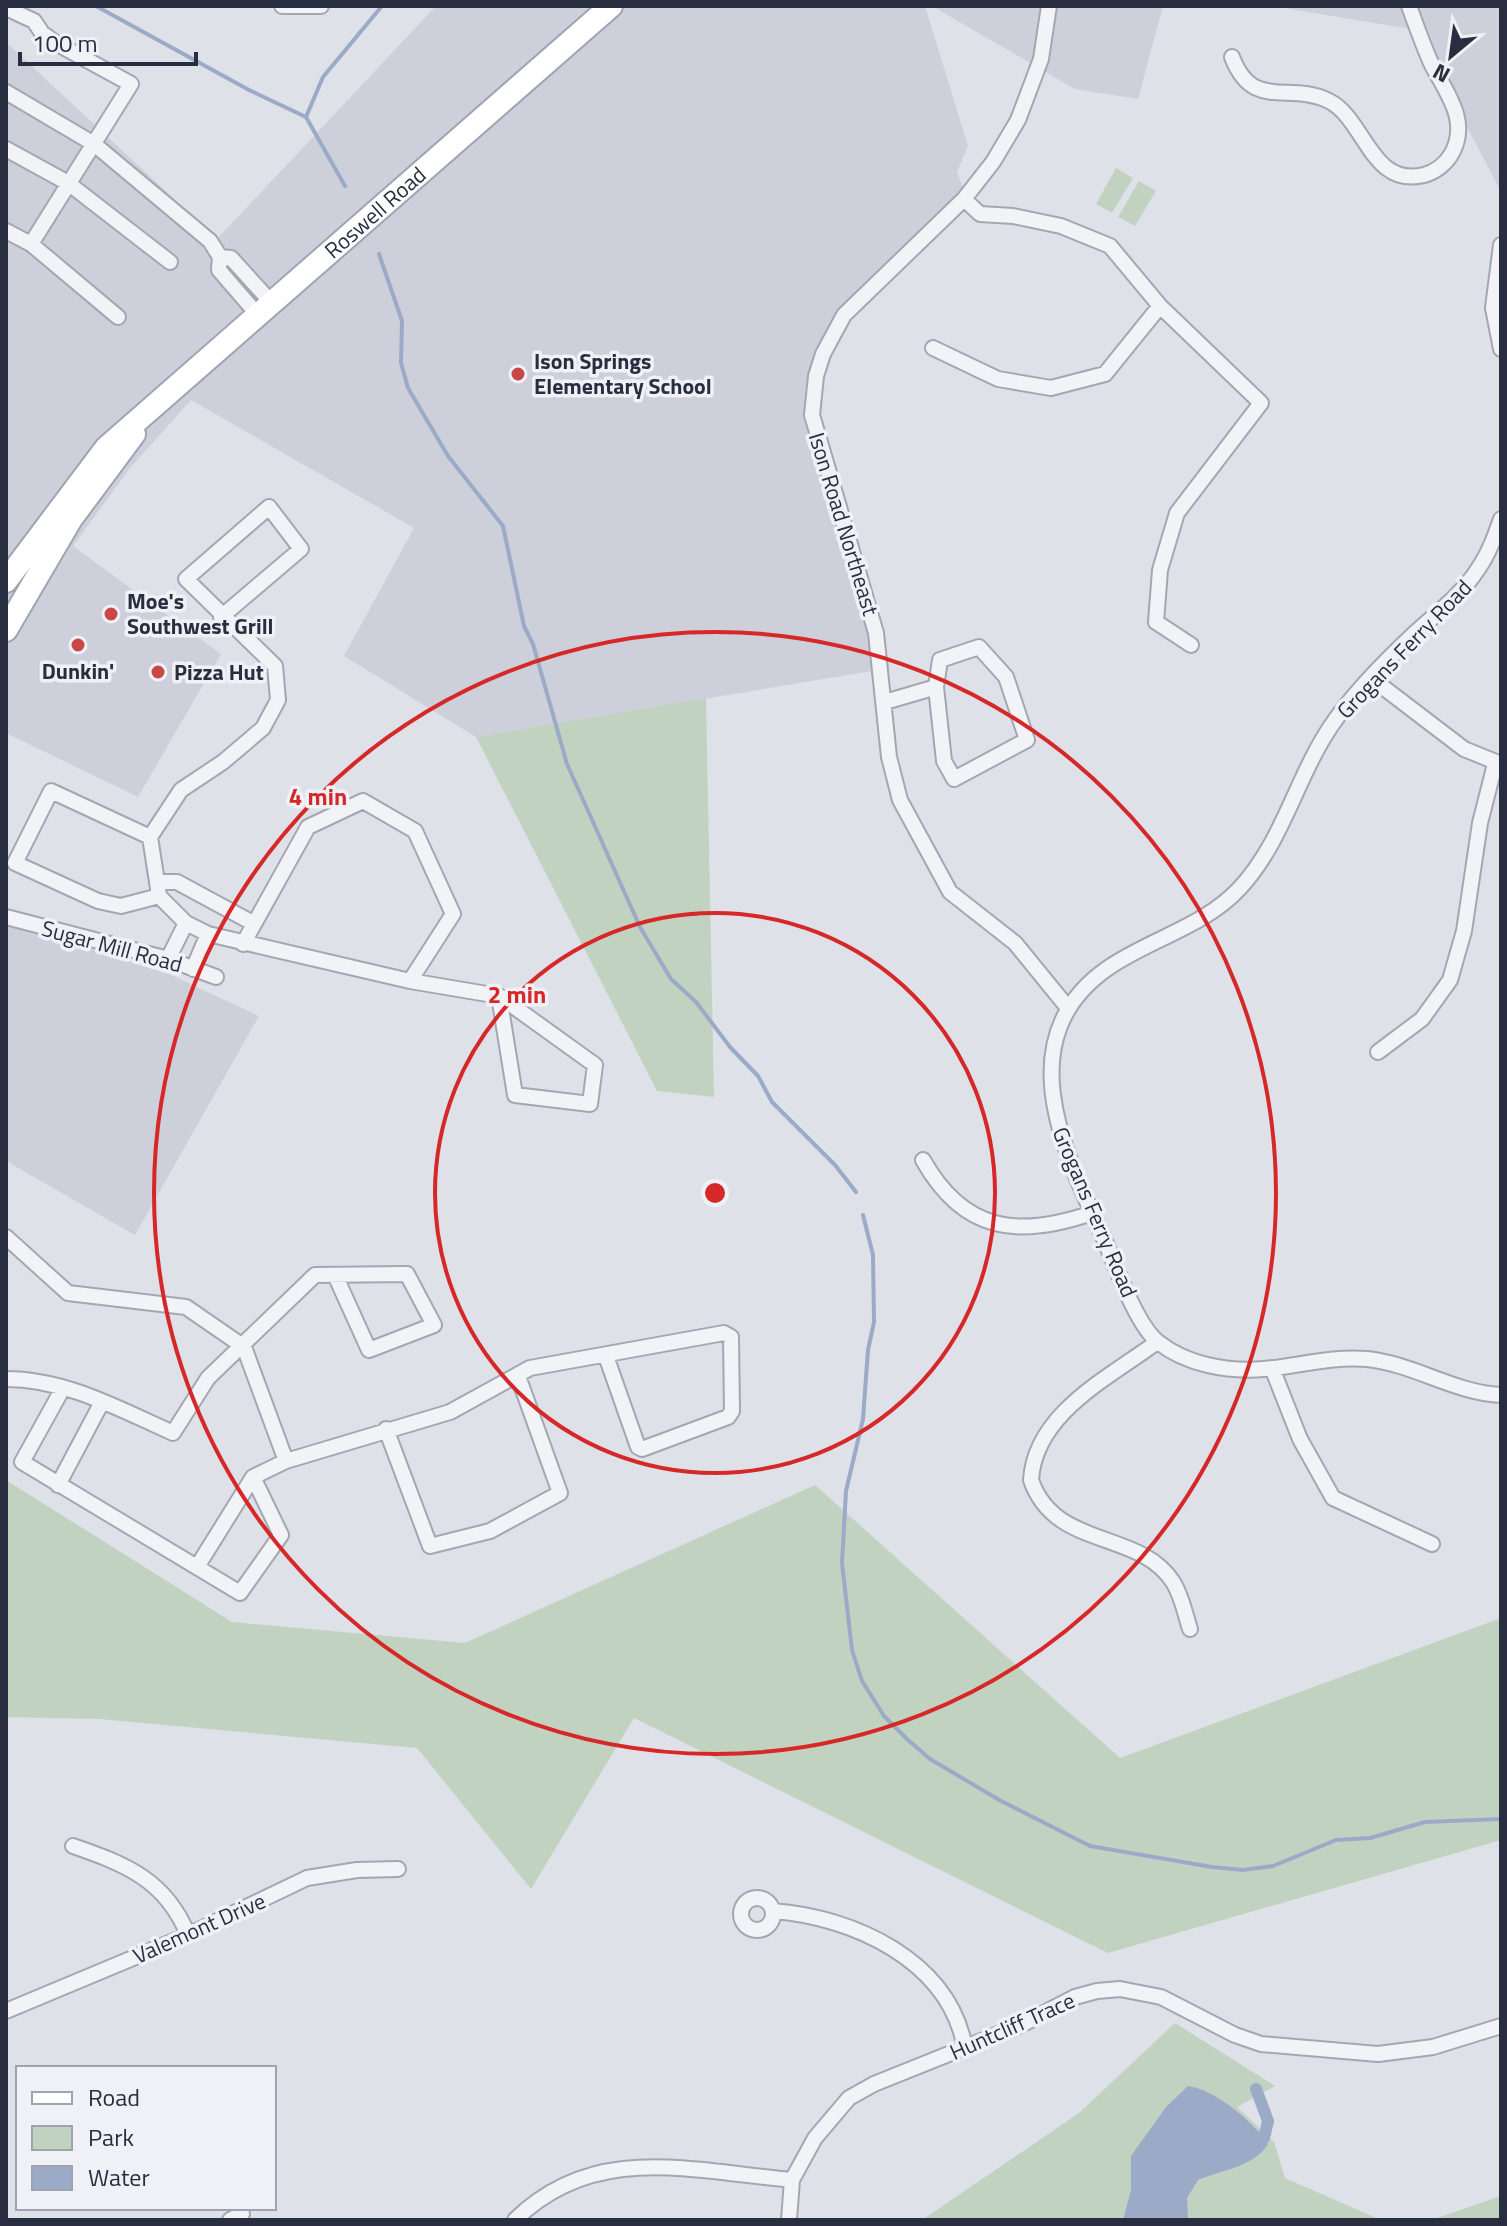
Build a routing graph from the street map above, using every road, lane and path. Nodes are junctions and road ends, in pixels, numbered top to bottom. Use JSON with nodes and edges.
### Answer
{"nodes":[{"id":1,"x":282,"y":6,"type":"edge"},
{"id":2,"x":321,"y":6,"type":"edge"},
{"id":3,"x":611,"y":6,"type":"edge"},
{"id":4,"x":1049,"y":6,"type":"edge"},
{"id":5,"x":1409,"y":6,"type":"edge"},
{"id":6,"x":6,"y":8,"type":"edge"},
{"id":7,"x":1232,"y":57,"type":"dead end"},
{"id":8,"x":6,"y":92,"type":"edge"},
{"id":9,"x":94,"y":144,"type":"junction"},
{"id":10,"x":6,"y":149,"type":"edge"},
{"id":11,"x":68,"y":183,"type":"junction"},
{"id":12,"x":964,"y":199,"type":"junction"},
{"id":13,"x":6,"y":231,"type":"edge"},
{"id":14,"x":31,"y":244,"type":"junction"},
{"id":15,"x":1501,"y":245,"type":"edge"},
{"id":16,"x":170,"y":262,"type":"dead end"},
{"id":17,"x":1160,"y":306,"type":"junction"},
{"id":18,"x":264,"y":308,"type":"junction"},
{"id":19,"x":118,"y":317,"type":"dead end"},
{"id":20,"x":933,"y":348,"type":"dead end"},
{"id":21,"x":1501,"y":349,"type":"edge"},
{"id":22,"x":142,"y":421,"type":"junction"},
{"id":23,"x":1501,"y":519,"type":"edge"},
{"id":24,"x":6,"y":581,"type":"edge"},
{"id":25,"x":221,"y":617,"type":"junction"},
{"id":26,"x":6,"y":630,"type":"edge"},
{"id":27,"x":1191,"y":645,"type":"dead end"},
{"id":28,"x":1371,"y":678,"type":"junction"},
{"id":29,"x":936,"y":687,"type":"junction"},
{"id":30,"x":885,"y":702,"type":"junction"},
{"id":31,"x":1498,"y":764,"type":"edge"},
{"id":32,"x":150,"y":837,"type":"junction"},
{"id":33,"x":158,"y":889,"type":"junction"},
{"id":34,"x":6,"y":917,"type":"edge"},
{"id":35,"x":186,"y":923,"type":"junction"},
{"id":36,"x":253,"y":923,"type":"junction"},
{"id":37,"x":208,"y":934,"type":"junction"},
{"id":38,"x":243,"y":944,"type":"junction"},
{"id":39,"x":168,"y":959,"type":"junction"},
{"id":40,"x":193,"y":969,"type":"junction"},
{"id":41,"x":216,"y":977,"type":"dead end"},
{"id":42,"x":410,"y":981,"type":"junction"},
{"id":43,"x":499,"y":996,"type":"junction"},
{"id":44,"x":1068,"y":1008,"type":"junction"},
{"id":45,"x":1378,"y":1052,"type":"dead end"},
{"id":46,"x":923,"y":1160,"type":"dead end"},
{"id":47,"x":1092,"y":1213,"type":"junction"},
{"id":48,"x":6,"y":1237,"type":"edge"},
{"id":49,"x":335,"y":1275,"type":"junction"},
{"id":50,"x":1157,"y":1342,"type":"junction"},
{"id":51,"x":244,"y":1347,"type":"junction"},
{"id":52,"x":606,"y":1356,"type":"junction"},
{"id":53,"x":1272,"y":1368,"type":"junction"},
{"id":54,"x":518,"y":1376,"type":"junction"},
{"id":55,"x":6,"y":1379,"type":"edge"},
{"id":56,"x":63,"y":1388,"type":"junction"},
{"id":57,"x":1501,"y":1395,"type":"edge"},
{"id":58,"x":102,"y":1402,"type":"junction"},
{"id":59,"x":386,"y":1429,"type":"junction"},
{"id":60,"x":286,"y":1461,"type":"junction"},
{"id":61,"x":253,"y":1477,"type":"junction"},
{"id":62,"x":58,"y":1485,"type":"junction"},
{"id":63,"x":1432,"y":1544,"type":"dead end"},
{"id":64,"x":197,"y":1567,"type":"junction"},
{"id":65,"x":1190,"y":1629,"type":"dead end"},
{"id":66,"x":73,"y":1846,"type":"dead end"},
{"id":67,"x":398,"y":1869,"type":"dead end"},
{"id":68,"x":773,"y":1911,"type":"dead end"},
{"id":69,"x":188,"y":1935,"type":"junction"},
{"id":70,"x":6,"y":2011,"type":"edge"},
{"id":71,"x":1501,"y":2026,"type":"edge"},
{"id":72,"x":965,"y":2048,"type":"junction"},
{"id":73,"x":792,"y":2180,"type":"junction"},
{"id":74,"x":515,"y":2220,"type":"edge"},
{"id":75,"x":789,"y":2220,"type":"edge"}],
"edges":[{"from":1,"to":2,"type":"street"},
{"from":3,"to":18,"type":"main road","name":"Roswell Road"},
{"from":4,"to":12,"type":"street","name":"Ison Road Northeast"},
{"from":5,"to":7,"type":"street"},
{"from":6,"to":9,"type":"street"},
{"from":8,"to":9,"type":"street"},
{"from":9,"to":11,"type":"street"},
{"from":9,"to":18,"type":"street"},
{"from":10,"to":11,"type":"street"},
{"from":11,"to":14,"type":"street"},
{"from":11,"to":16,"type":"street"},
{"from":12,"to":17,"type":"street"},
{"from":12,"to":30,"type":"street","name":"Ison Road Northeast"},
{"from":13,"to":14,"type":"street"},
{"from":14,"to":19,"type":"street"},
{"from":15,"to":21,"type":"street"},
{"from":17,"to":20,"type":"street"},
{"from":17,"to":27,"type":"street"},
{"from":18,"to":22,"type":"main road","name":"Roswell Road"},
{"from":22,"to":24,"type":"main road","name":"Roswell Road"},
{"from":22,"to":26,"type":"main road","name":"Roswell Road"},
{"from":23,"to":28,"type":"street","name":"Grogans Ferry Road"},
{"from":25,"to":25,"type":"street"},
{"from":25,"to":32,"type":"street"},
{"from":28,"to":31,"type":"street"},
{"from":28,"to":44,"type":"street","name":"Grogans Ferry Road"},
{"from":29,"to":29,"type":"street"},
{"from":29,"to":30,"type":"street"},
{"from":30,"to":44,"type":"street","name":"Ison Road Northeast"},
{"from":31,"to":45,"type":"street"},
{"from":32,"to":33,"type":"street"},
{"from":32,"to":33,"type":"street"},
{"from":33,"to":35,"type":"street"},
{"from":33,"to":36,"type":"street"},
{"from":34,"to":39,"type":"street","name":"Sugar Mill Road"},
{"from":35,"to":37,"type":"street"},
{"from":35,"to":39,"type":"street"},
{"from":36,"to":38,"type":"street"},
{"from":36,"to":42,"type":"street"},
{"from":37,"to":38,"type":"street"},
{"from":37,"to":40,"type":"street"},
{"from":38,"to":42,"type":"street"},
{"from":39,"to":40,"type":"street","name":"Sugar Mill Road"},
{"from":40,"to":41,"type":"street","name":"Sugar Mill Road"},
{"from":42,"to":43,"type":"street"},
{"from":43,"to":43,"type":"street"},
{"from":44,"to":47,"type":"street","name":"Grogans Ferry Road"},
{"from":46,"to":47,"type":"street"},
{"from":47,"to":50,"type":"street","name":"Grogans Ferry Road"},
{"from":48,"to":51,"type":"street"},
{"from":49,"to":49,"type":"street"},
{"from":49,"to":51,"type":"street"},
{"from":50,"to":53,"type":"street"},
{"from":50,"to":65,"type":"street"},
{"from":51,"to":58,"type":"street"},
{"from":51,"to":60,"type":"street"},
{"from":52,"to":52,"type":"street"},
{"from":52,"to":54,"type":"street"},
{"from":53,"to":57,"type":"street"},
{"from":53,"to":63,"type":"street"},
{"from":54,"to":59,"type":"street"},
{"from":54,"to":59,"type":"street"},
{"from":55,"to":56,"type":"street"},
{"from":56,"to":58,"type":"street"},
{"from":56,"to":62,"type":"street"},
{"from":58,"to":62,"type":"street"},
{"from":59,"to":60,"type":"street"},
{"from":60,"to":61,"type":"street"},
{"from":61,"to":64,"type":"street"},
{"from":61,"to":64,"type":"street"},
{"from":62,"to":64,"type":"street"},
{"from":66,"to":69,"type":"street"},
{"from":67,"to":69,"type":"street","name":"Valemont Drive"},
{"from":68,"to":72,"type":"street"},
{"from":69,"to":70,"type":"street","name":"Valemont Drive"},
{"from":71,"to":72,"type":"street","name":"Huntcliff Trace"},
{"from":72,"to":73,"type":"street","name":"Huntcliff Trace"},
{"from":73,"to":74,"type":"street"},
{"from":73,"to":75,"type":"street","name":"Huntcliff Trace"}]}
